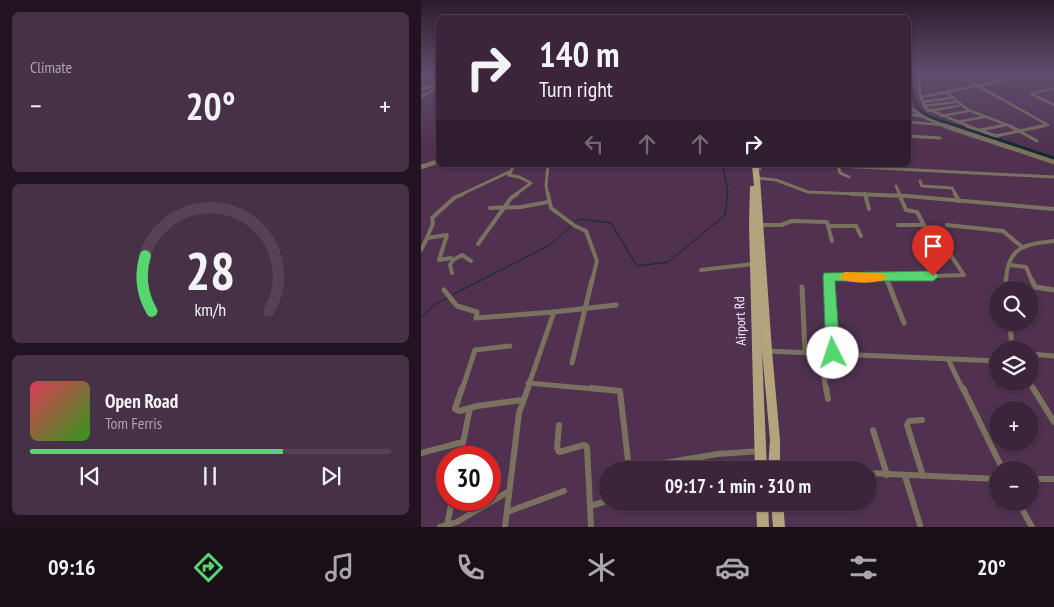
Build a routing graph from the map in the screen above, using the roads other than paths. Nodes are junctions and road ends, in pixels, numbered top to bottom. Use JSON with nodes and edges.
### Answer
{"nodes":[{"id":1,"x":922,"y":97,"type":"edge"},
{"id":2,"x":951,"y":98,"type":"joint"},
{"id":3,"x":1000,"y":98,"type":"edge"},
{"id":4,"x":1039,"y":98,"type":"edge"},
{"id":5,"x":923,"y":102,"type":"junction"},
{"id":6,"x":955,"y":102,"type":"junction"},
{"id":7,"x":1054,"y":105,"type":"edge"},
{"id":8,"x":925,"y":106,"type":"junction"},
{"id":9,"x":958,"y":106,"type":"junction"},
{"id":10,"x":911,"y":109,"type":"edge"},
{"id":11,"x":928,"y":111,"type":"junction"},
{"id":12,"x":968,"y":112,"type":"junction"},
{"id":13,"x":911,"y":114,"type":"edge"},
{"id":14,"x":920,"y":116,"type":"junction"},
{"id":15,"x":940,"y":116,"type":"junction"},
{"id":16,"x":985,"y":117,"type":"junction"},
{"id":17,"x":911,"y":122,"type":"edge"},
{"id":18,"x":956,"y":122,"type":"junction"},
{"id":19,"x":945,"y":125,"type":"junction"},
{"id":20,"x":1008,"y":125,"type":"junction"},
{"id":21,"x":979,"y":130,"type":"junction"},
{"id":22,"x":1020,"y":132,"type":"junction"},
{"id":23,"x":911,"y":136,"type":"edge"},
{"id":24,"x":940,"y":138,"type":"dead end"},
{"id":25,"x":1037,"y":141,"type":"dead end"},
{"id":26,"x":436,"y":162,"type":"edge"},
{"id":27,"x":1054,"y":162,"type":"edge"},
{"id":28,"x":421,"y":167,"type":"edge"},
{"id":29,"x":513,"y":167,"type":"edge"},
{"id":30,"x":548,"y":167,"type":"edge"},
{"id":31,"x":838,"y":167,"type":"edge"},
{"id":32,"x":890,"y":167,"type":"edge"},
{"id":33,"x":755,"y":171,"type":"edge"},
{"id":34,"x":509,"y":172,"type":"junction"},
{"id":35,"x":849,"y":177,"type":"dead end"},
{"id":36,"x":1054,"y":177,"type":"edge"},
{"id":37,"x":920,"y":181,"type":"dead end"},
{"id":38,"x":896,"y":186,"type":"dead end"},
{"id":39,"x":865,"y":194,"type":"junction"},
{"id":40,"x":900,"y":196,"type":"junction"},
{"id":41,"x":959,"y":201,"type":"junction"},
{"id":42,"x":548,"y":202,"type":"junction"},
{"id":43,"x":490,"y":208,"type":"dead end"},
{"id":44,"x":504,"y":208,"type":"junction"},
{"id":45,"x":869,"y":209,"type":"dead end"},
{"id":46,"x":1054,"y":209,"type":"edge"},
{"id":47,"x":760,"y":224,"type":"junction"},
{"id":48,"x":898,"y":225,"type":"dead end"},
{"id":49,"x":924,"y":225,"type":"junction"},
{"id":50,"x":947,"y":225,"type":"dead end"},
{"id":51,"x":830,"y":226,"type":"junction"},
{"id":52,"x":861,"y":236,"type":"dead end"},
{"id":53,"x":427,"y":238,"type":"junction"},
{"id":54,"x":832,"y":241,"type":"dead end"},
{"id":55,"x":1054,"y":241,"type":"edge"},
{"id":56,"x":478,"y":244,"type":"dead end"},
{"id":57,"x":1022,"y":247,"type":"junction"},
{"id":58,"x":421,"y":250,"type":"edge"},
{"id":59,"x":453,"y":260,"type":"junction"},
{"id":60,"x":471,"y":260,"type":"dead end"},
{"id":61,"x":753,"y":264,"type":"junction"},
{"id":62,"x":1009,"y":265,"type":"junction"},
{"id":63,"x":701,"y":270,"type":"dead end"},
{"id":64,"x":452,"y":273,"type":"dead end"},
{"id":65,"x":886,"y":277,"type":"junction"},
{"id":66,"x":1006,"y":281,"type":"edge"},
{"id":67,"x":801,"y":287,"type":"dead end"},
{"id":68,"x":1054,"y":290,"type":"edge"},
{"id":69,"x":447,"y":295,"type":"dead end"},
{"id":70,"x":616,"y":305,"type":"dead end"},
{"id":71,"x":586,"y":310,"type":"junction"},
{"id":72,"x":554,"y":312,"type":"junction"},
{"id":73,"x":904,"y":323,"type":"dead end"},
{"id":74,"x":510,"y":346,"type":"dead end"},
{"id":75,"x":757,"y":351,"type":"junction"},
{"id":76,"x":767,"y":351,"type":"junction"},
{"id":77,"x":805,"y":352,"type":"junction"},
{"id":78,"x":820,"y":353,"type":"junction"},
{"id":79,"x":833,"y":353,"type":"junction"},
{"id":80,"x":1039,"y":355,"type":"edge"},
{"id":81,"x":1054,"y":356,"type":"edge"},
{"id":82,"x":949,"y":359,"type":"junction"},
{"id":83,"x":989,"y":361,"type":"edge"},
{"id":84,"x":572,"y":363,"type":"dead end"},
{"id":85,"x":528,"y":383,"type":"junction"},
{"id":86,"x":1035,"y":391,"type":"edge"},
{"id":87,"x":828,"y":399,"type":"dead end"},
{"id":88,"x":522,"y":400,"type":"junction"},
{"id":89,"x":470,"y":408,"type":"junction"},
{"id":90,"x":922,"y":420,"type":"dead end"},
{"id":91,"x":1054,"y":422,"type":"edge"},
{"id":92,"x":559,"y":425,"type":"dead end"},
{"id":93,"x":873,"y":430,"type":"dead end"},
{"id":94,"x":463,"y":442,"type":"junction"},
{"id":95,"x":462,"y":446,"type":"edge"},
{"id":96,"x":760,"y":451,"type":"junction"},
{"id":97,"x":421,"y":453,"type":"edge"},
{"id":98,"x":628,"y":461,"type":"edge"},
{"id":99,"x":676,"y":461,"type":"edge"},
{"id":100,"x":761,"y":461,"type":"edge"},
{"id":101,"x":774,"y":461,"type":"edge"},
{"id":102,"x":999,"y":461,"type":"edge"},
{"id":103,"x":877,"y":474,"type":"edge"},
{"id":104,"x":887,"y":474,"type":"junction"},
{"id":105,"x":905,"y":476,"type":"junction"},
{"id":106,"x":923,"y":476,"type":"junction"},
{"id":107,"x":989,"y":479,"type":"edge"},
{"id":108,"x":1039,"y":479,"type":"edge"},
{"id":109,"x":1054,"y":479,"type":"edge"},
{"id":110,"x":509,"y":491,"type":"junction"},
{"id":111,"x":564,"y":491,"type":"dead end"},
{"id":112,"x":599,"y":503,"type":"edge"},
{"id":113,"x":590,"y":506,"type":"junction"},
{"id":114,"x":448,"y":511,"type":"edge"},
{"id":115,"x":762,"y":511,"type":"edge"},
{"id":116,"x":778,"y":511,"type":"edge"},
{"id":117,"x":1023,"y":511,"type":"edge"},
{"id":118,"x":507,"y":512,"type":"junction"},
{"id":119,"x":920,"y":525,"type":"dead end"},
{"id":120,"x":443,"y":526,"type":"edge"},
{"id":121,"x":505,"y":527,"type":"edge"},
{"id":122,"x":591,"y":527,"type":"edge"},
{"id":123,"x":763,"y":527,"type":"edge"},
{"id":124,"x":779,"y":527,"type":"edge"},
{"id":125,"x":1032,"y":527,"type":"edge"}],
"edges":[{"from":1,"to":5,"type":"street"},
{"from":2,"to":5,"type":"street"},
{"from":2,"to":6,"type":"street"},
{"from":3,"to":22,"type":"street"},
{"from":4,"to":7,"type":"street"},
{"from":5,"to":8,"type":"street"},
{"from":6,"to":8,"type":"street"},
{"from":6,"to":9,"type":"street"},
{"from":8,"to":11,"type":"street"},
{"from":9,"to":11,"type":"street"},
{"from":9,"to":12,"type":"street"},
{"from":10,"to":14,"type":"street"},
{"from":11,"to":15,"type":"street"},
{"from":12,"to":15,"type":"street"},
{"from":12,"to":16,"type":"street"},
{"from":13,"to":14,"type":"street"},
{"from":14,"to":19,"type":"street"},
{"from":15,"to":18,"type":"street"},
{"from":16,"to":18,"type":"street"},
{"from":16,"to":20,"type":"street"},
{"from":17,"to":19,"type":"street"},
{"from":18,"to":21,"type":"street"},
{"from":19,"to":27,"type":"street"},
{"from":20,"to":21,"type":"street"},
{"from":20,"to":22,"type":"street"},
{"from":21,"to":22,"type":"street"},
{"from":22,"to":25,"type":"street"},
{"from":23,"to":24,"type":"street"},
{"from":26,"to":28,"type":"street"},
{"from":29,"to":34,"type":"street"},
{"from":30,"to":42,"type":"street"},
{"from":31,"to":35,"type":"street"},
{"from":32,"to":36,"type":"street"},
{"from":33,"to":39,"type":"street"},
{"from":33,"to":47,"type":"main road"},
{"from":33,"to":61,"type":"main road","name":"Airport Rd"},
{"from":34,"to":44,"type":"street"},
{"from":34,"to":53,"type":"street"},
{"from":37,"to":41,"type":"street"},
{"from":38,"to":40,"type":"street"},
{"from":39,"to":40,"type":"street"},
{"from":39,"to":45,"type":"street"},
{"from":40,"to":41,"type":"street"},
{"from":40,"to":49,"type":"street"},
{"from":41,"to":46,"type":"street"},
{"from":42,"to":44,"type":"street"},
{"from":42,"to":71,"type":"street"},
{"from":43,"to":44,"type":"street"},
{"from":44,"to":56,"type":"street"},
{"from":47,"to":51,"type":"street"},
{"from":47,"to":76,"type":"main road"},
{"from":48,"to":49,"type":"street"},
{"from":49,"to":65,"type":"street"},
{"from":50,"to":57,"type":"street"},
{"from":51,"to":52,"type":"street"},
{"from":51,"to":54,"type":"street"},
{"from":53,"to":58,"type":"street"},
{"from":53,"to":59,"type":"street"},
{"from":55,"to":57,"type":"street"},
{"from":57,"to":62,"type":"street"},
{"from":59,"to":60,"type":"street"},
{"from":59,"to":64,"type":"street"},
{"from":61,"to":63,"type":"street"},
{"from":61,"to":75,"type":"main road","name":"Airport Rd"},
{"from":62,"to":66,"type":"street"},
{"from":62,"to":68,"type":"street"},
{"from":65,"to":73,"type":"street"},
{"from":65,"to":79,"type":"street"},
{"from":67,"to":77,"type":"street"},
{"from":69,"to":72,"type":"street"},
{"from":70,"to":71,"type":"street"},
{"from":71,"to":72,"type":"street"},
{"from":71,"to":84,"type":"street"},
{"from":72,"to":85,"type":"street"},
{"from":74,"to":89,"type":"street"},
{"from":75,"to":76,"type":"street"},
{"from":75,"to":96,"type":"main road","name":"Airport Rd"},
{"from":76,"to":77,"type":"street"},
{"from":76,"to":101,"type":"main road"},
{"from":77,"to":78,"type":"street"},
{"from":78,"to":79,"type":"street"},
{"from":78,"to":87,"type":"street"},
{"from":79,"to":82,"type":"street"},
{"from":80,"to":81,"type":"street"},
{"from":82,"to":83,"type":"street"},
{"from":82,"to":102,"type":"street"},
{"from":85,"to":88,"type":"street"},
{"from":85,"to":98,"type":"street"},
{"from":86,"to":91,"type":"street"},
{"from":88,"to":89,"type":"street"},
{"from":88,"to":110,"type":"street"},
{"from":89,"to":94,"type":"street"},
{"from":90,"to":106,"type":"street"},
{"from":92,"to":113,"type":"street"},
{"from":93,"to":104,"type":"street"},
{"from":94,"to":95,"type":"street"},
{"from":94,"to":97,"type":"street"},
{"from":96,"to":99,"type":"street"},
{"from":96,"to":100,"type":"main road","name":"Airport Rd"},
{"from":103,"to":104,"type":"street"},
{"from":104,"to":105,"type":"street"},
{"from":105,"to":106,"type":"street"},
{"from":105,"to":119,"type":"street"},
{"from":106,"to":107,"type":"street"},
{"from":108,"to":109,"type":"street"},
{"from":110,"to":118,"type":"street"},
{"from":110,"to":120,"type":"street"},
{"from":111,"to":118,"type":"street"},
{"from":112,"to":113,"type":"street"},
{"from":113,"to":122,"type":"street"},
{"from":114,"to":120,"type":"street"},
{"from":115,"to":123,"type":"main road"},
{"from":116,"to":124,"type":"main road"},
{"from":117,"to":125,"type":"street"},
{"from":118,"to":121,"type":"street"}]}
